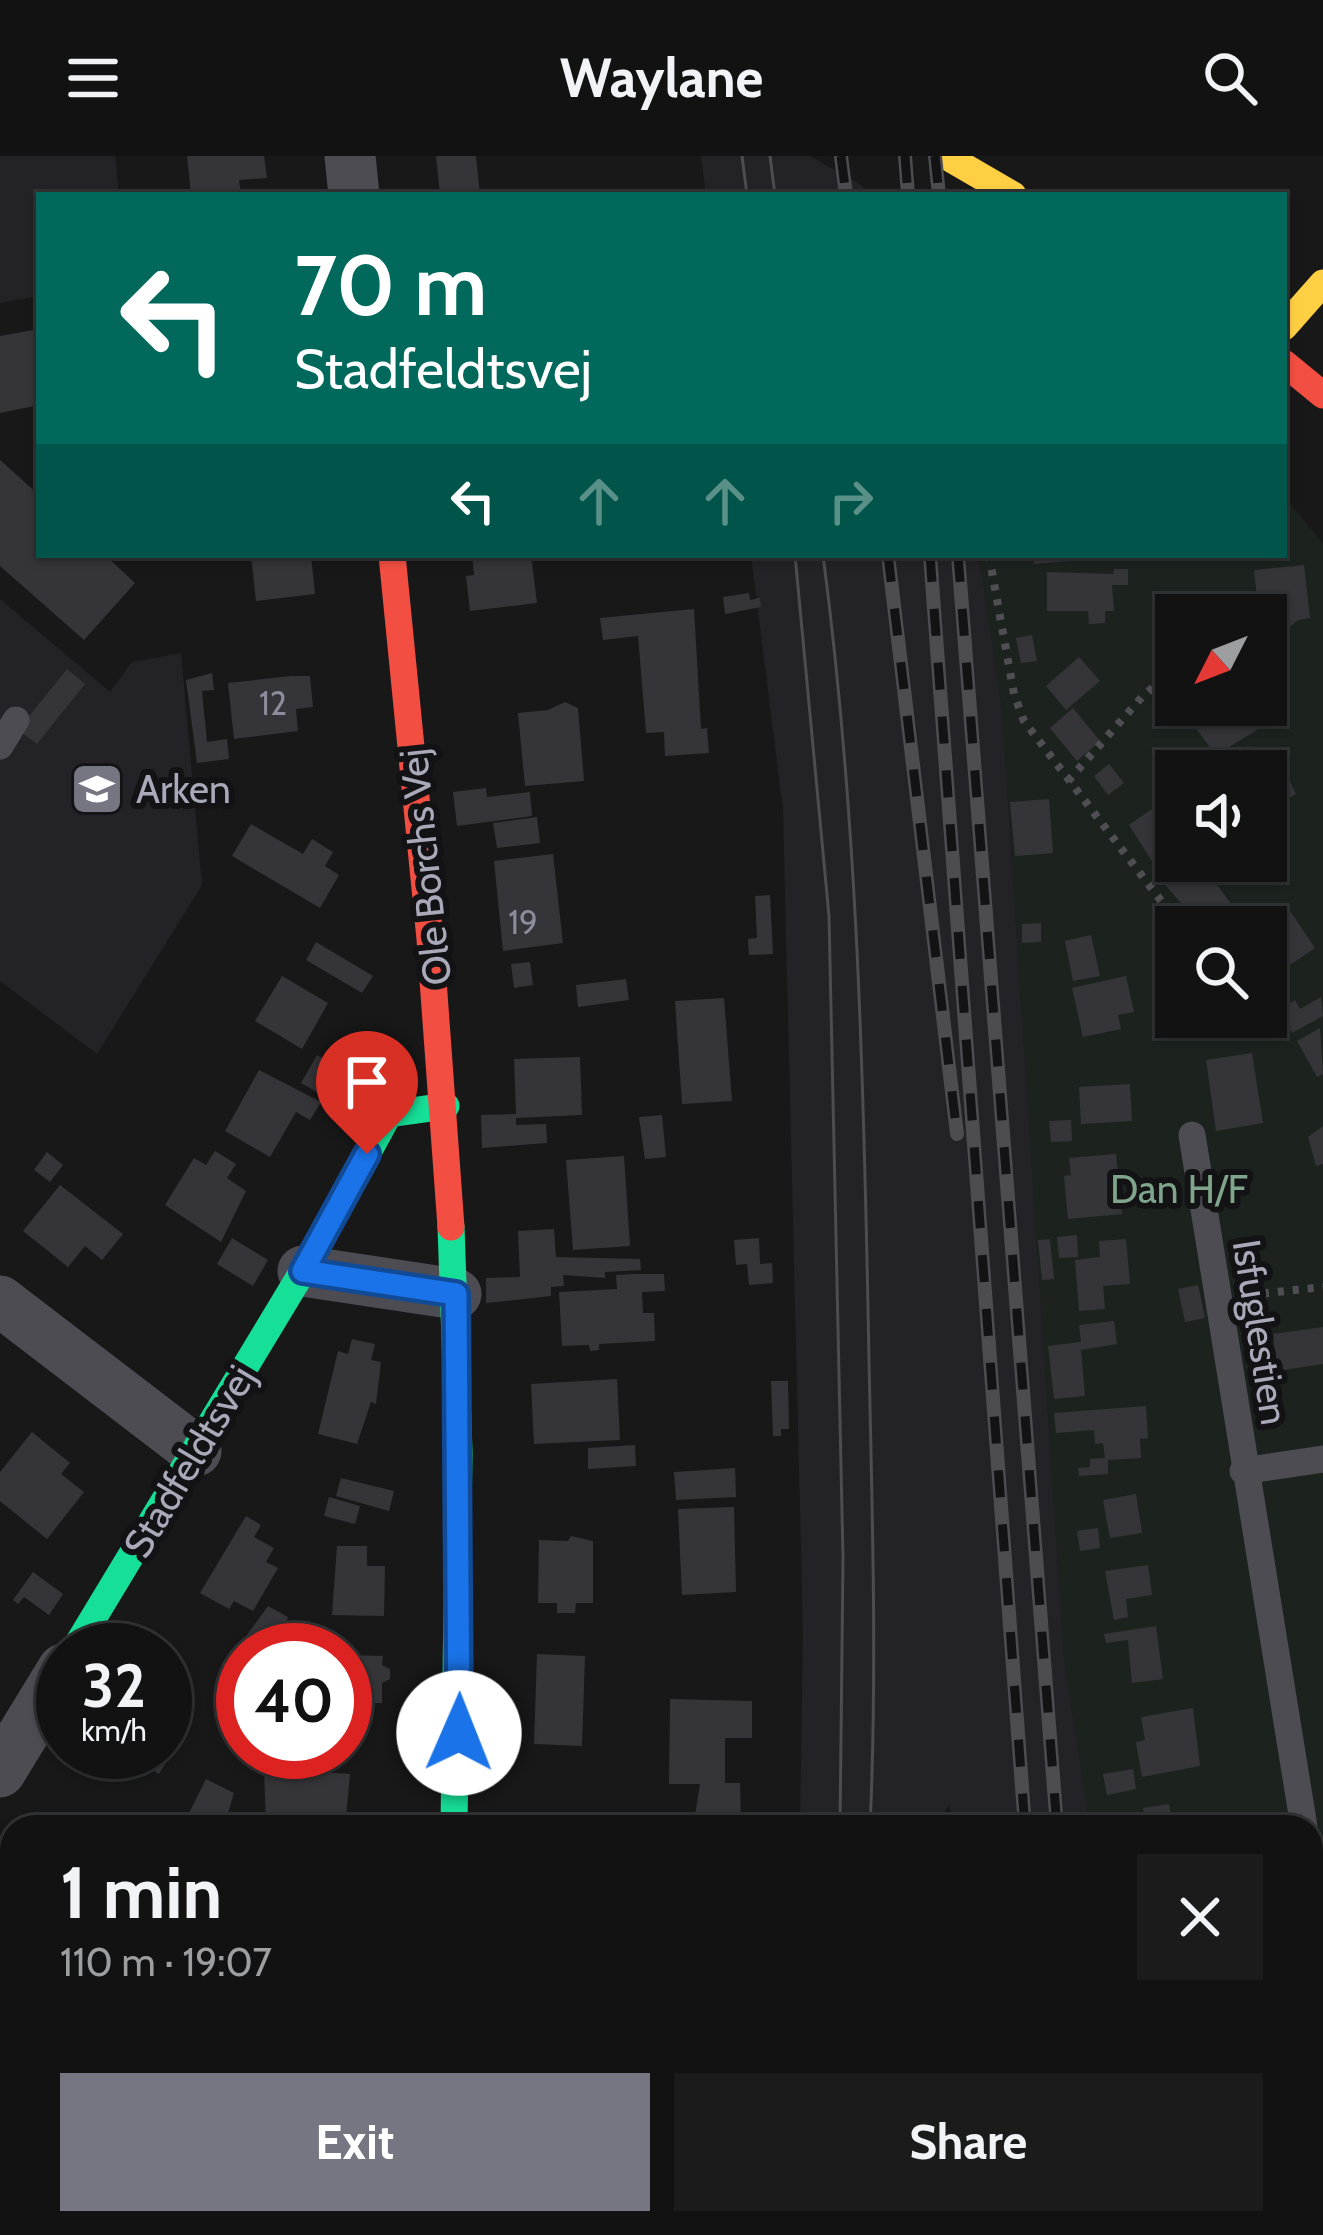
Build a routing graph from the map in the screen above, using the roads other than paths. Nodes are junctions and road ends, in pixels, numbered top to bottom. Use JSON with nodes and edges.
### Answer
{"nodes":[{"id":1,"x":350,"y":156,"type":"edge"},
{"id":2,"x":946,"y":156,"type":"edge"},
{"id":3,"x":354,"y":192,"type":"edge"},
{"id":4,"x":1008,"y":192,"type":"edge"},
{"id":5,"x":1323,"y":284,"type":"edge"},
{"id":6,"x":1287,"y":324,"type":"edge"},
{"id":7,"x":1287,"y":365,"type":"edge"},
{"id":8,"x":1323,"y":394,"type":"edge"},
{"id":9,"x":392,"y":558,"type":"edge"},
{"id":10,"x":16,"y":720,"type":"dead end"},
{"id":11,"x":0,"y":746,"type":"edge"},
{"id":12,"x":446,"y":1106,"type":"junction"},
{"id":13,"x":1192,"y":1135,"type":"dead end"},
{"id":14,"x":303,"y":1271,"type":"junction"},
{"id":15,"x":456,"y":1294,"type":"junction"},
{"id":16,"x":0,"y":1301,"type":"edge"},
{"id":17,"x":196,"y":1451,"type":"junction"},
{"id":18,"x":1323,"y":1460,"type":"edge"},
{"id":19,"x":1243,"y":1471,"type":"junction"},
{"id":20,"x":91,"y":1623,"type":"edge"},
{"id":21,"x":36,"y":1713,"type":"edge"},
{"id":22,"x":0,"y":1772,"type":"edge"},
{"id":23,"x":454,"y":1815,"type":"edge"},
{"id":24,"x":1302,"y":1815,"type":"edge"}],
"edges":[{"from":1,"to":3,"type":"street"},
{"from":2,"to":4,"type":"street"},
{"from":5,"to":6,"type":"street"},
{"from":7,"to":8,"type":"street"},
{"from":9,"to":12,"type":"street","name":"Ole Borchs Vej"},
{"from":10,"to":11,"type":"lane"},
{"from":12,"to":14,"type":"street","name":"Stadfeldtsvej"},
{"from":12,"to":15,"type":"street","name":"Ole Borchs Vej"},
{"from":13,"to":19,"type":"lane","name":"Isfuglestien"},
{"from":14,"to":15,"type":"street"},
{"from":14,"to":17,"type":"street","name":"Stadfeldtsvej"},
{"from":15,"to":23,"type":"street","name":"Ole Borchs Vej"},
{"from":16,"to":17,"type":"street"},
{"from":17,"to":20,"type":"street","name":"Stadfeldtsvej"},
{"from":18,"to":19,"type":"lane","name":"Isfuglestien"},
{"from":19,"to":24,"type":"lane","name":"Isfuglestien"},
{"from":21,"to":22,"type":"street"}]}
